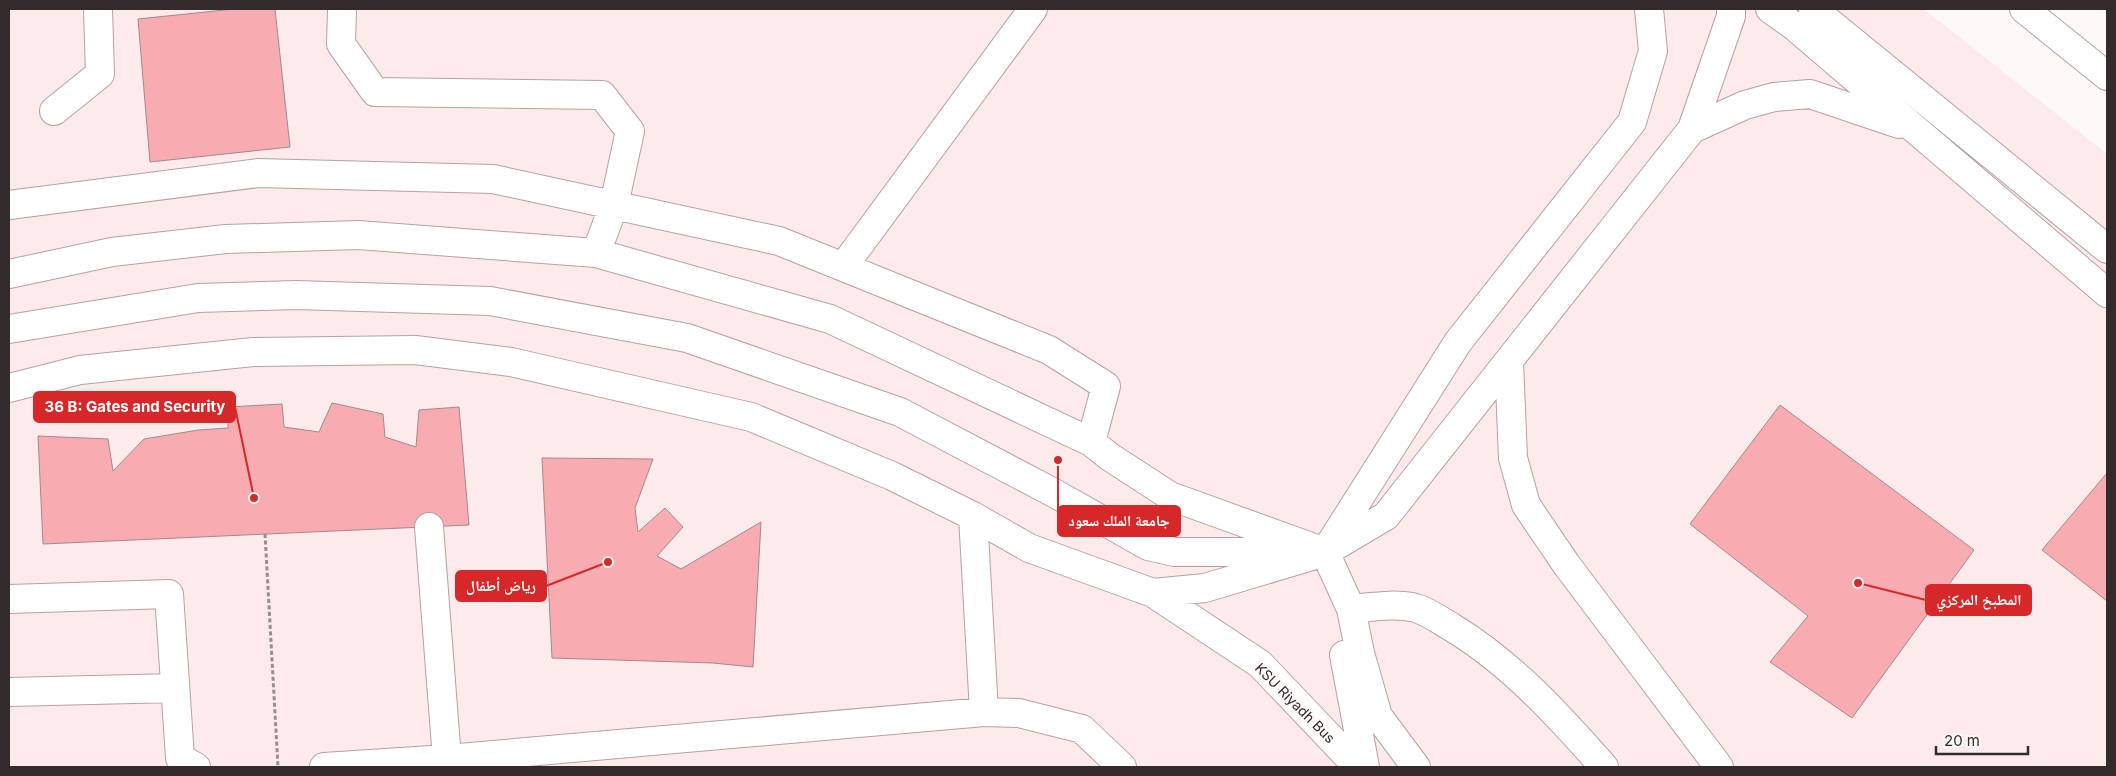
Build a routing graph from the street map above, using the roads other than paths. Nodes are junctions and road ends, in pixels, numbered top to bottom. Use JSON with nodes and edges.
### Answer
{"nodes":[{"id":1,"x":98,"y":9,"type":"edge"},
{"id":2,"x":342,"y":9,"type":"edge"},
{"id":3,"x":1033,"y":9,"type":"edge"},
{"id":4,"x":1649,"y":9,"type":"edge"},
{"id":5,"x":1731,"y":9,"type":"edge"},
{"id":6,"x":1770,"y":9,"type":"edge"},
{"id":7,"x":1813,"y":9,"type":"edge"},
{"id":8,"x":2024,"y":9,"type":"edge"},
{"id":9,"x":2106,"y":72,"type":"edge"},
{"id":10,"x":54,"y":112,"type":"dead end"},
{"id":11,"x":1912,"y":128,"type":"junction"},
{"id":12,"x":1692,"y":130,"type":"junction"},
{"id":13,"x":9,"y":205,"type":"edge"},
{"id":14,"x":614,"y":205,"type":"junction"},
{"id":15,"x":2107,"y":249,"type":"edge"},
{"id":16,"x":596,"y":253,"type":"junction"},
{"id":17,"x":844,"y":267,"type":"junction"},
{"id":18,"x":9,"y":274,"type":"edge"},
{"id":19,"x":2107,"y":293,"type":"edge"},
{"id":20,"x":9,"y":329,"type":"edge"},
{"id":21,"x":1509,"y":362,"type":"junction"},
{"id":22,"x":9,"y":388,"type":"edge"},
{"id":23,"x":1091,"y":442,"type":"junction"},
{"id":24,"x":973,"y":516,"type":"junction"},
{"id":25,"x":429,"y":527,"type":"dead end"},
{"id":26,"x":1325,"y":552,"type":"junction"},
{"id":27,"x":1154,"y":593,"type":"junction"},
{"id":28,"x":9,"y":599,"type":"edge"},
{"id":29,"x":1351,"y":608,"type":"junction"},
{"id":30,"x":175,"y":688,"type":"junction"},
{"id":31,"x":9,"y":692,"type":"edge"},
{"id":32,"x":984,"y":712,"type":"junction"},
{"id":33,"x":447,"y":759,"type":"junction"},
{"id":34,"x":196,"y":767,"type":"edge"},
{"id":35,"x":324,"y":767,"type":"edge"},
{"id":36,"x":1122,"y":767,"type":"edge"},
{"id":37,"x":1358,"y":767,"type":"edge"},
{"id":38,"x":1365,"y":767,"type":"edge"},
{"id":39,"x":1416,"y":767,"type":"edge"},
{"id":40,"x":1604,"y":767,"type":"edge"},
{"id":41,"x":1720,"y":767,"type":"edge"}],
"edges":[{"from":1,"to":10,"type":"street"},
{"from":2,"to":14,"type":"street"},
{"from":3,"to":17,"type":"street"},
{"from":4,"to":26,"type":"street"},
{"from":5,"to":12,"type":"street"},
{"from":6,"to":11,"type":"street"},
{"from":7,"to":15,"type":"street"},
{"from":8,"to":9,"type":"street"},
{"from":11,"to":12,"type":"street"},
{"from":11,"to":19,"type":"street"},
{"from":12,"to":21,"type":"street"},
{"from":13,"to":14,"type":"street"},
{"from":14,"to":16,"type":"street"},
{"from":14,"to":17,"type":"street"},
{"from":16,"to":18,"type":"street"},
{"from":16,"to":23,"type":"street"},
{"from":17,"to":23,"type":"street"},
{"from":20,"to":26,"type":"street"},
{"from":21,"to":26,"type":"street"},
{"from":21,"to":41,"type":"street"},
{"from":22,"to":24,"type":"street"},
{"from":23,"to":26,"type":"street"},
{"from":24,"to":27,"type":"street"},
{"from":24,"to":32,"type":"street"},
{"from":25,"to":33,"type":"street"},
{"from":26,"to":27,"type":"street"},
{"from":26,"to":29,"type":"street"},
{"from":26,"to":38,"type":"street"},
{"from":27,"to":37,"type":"street","name":"KSU Riyadh Bus"},
{"from":28,"to":30,"type":"street"},
{"from":29,"to":39,"type":"street"},
{"from":29,"to":40,"type":"street"},
{"from":30,"to":31,"type":"street"},
{"from":30,"to":34,"type":"street"},
{"from":32,"to":33,"type":"street"},
{"from":32,"to":36,"type":"street"},
{"from":33,"to":35,"type":"street"}]}
